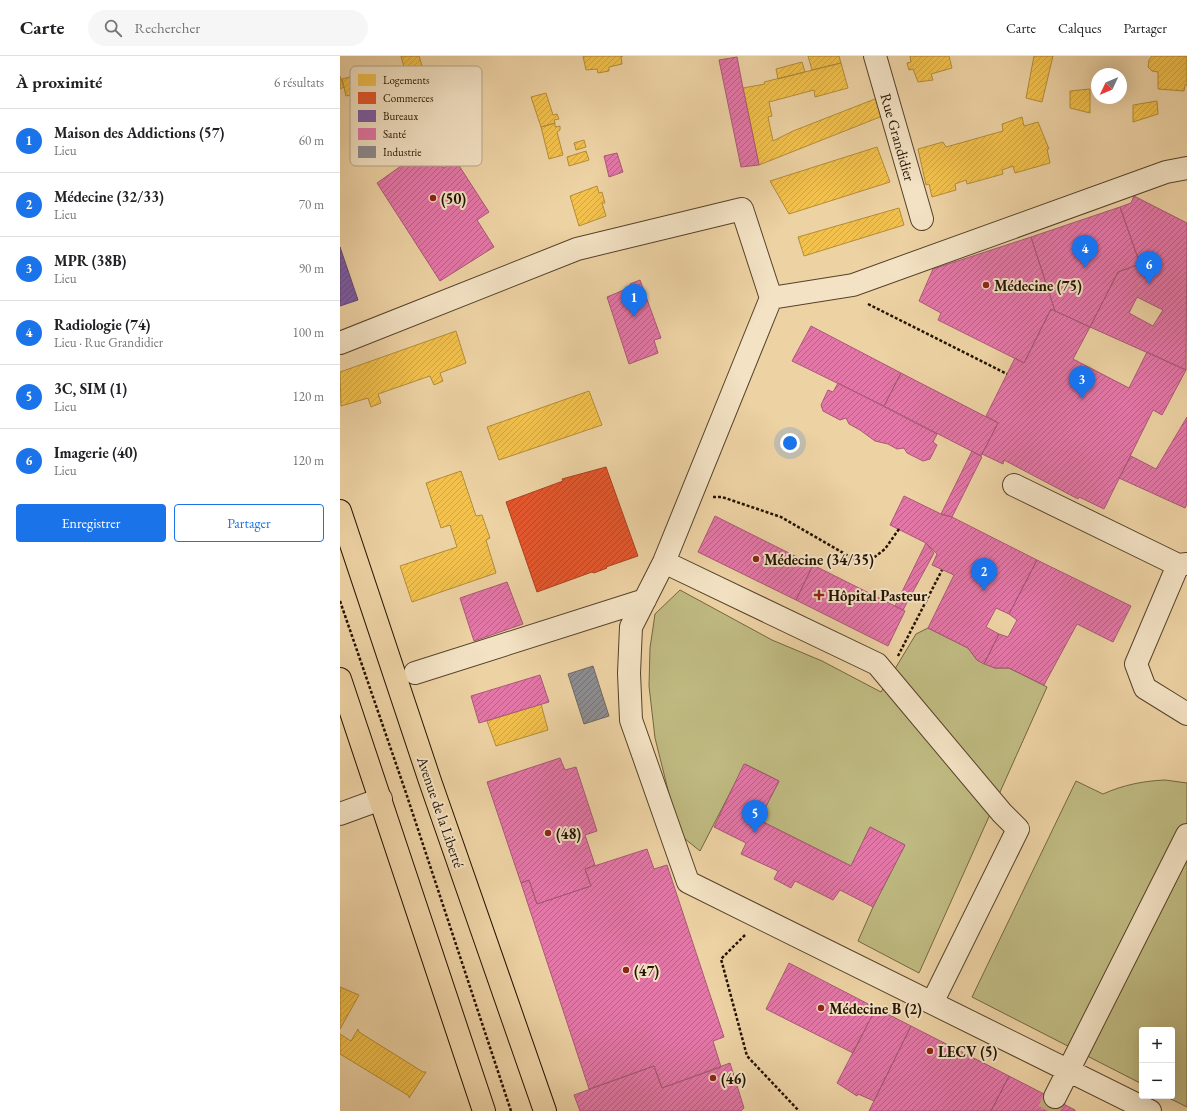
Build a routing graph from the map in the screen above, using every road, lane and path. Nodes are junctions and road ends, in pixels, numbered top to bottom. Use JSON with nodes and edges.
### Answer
{"nodes":[{"id":1,"x":874,"y":56,"type":"edge"},
{"id":2,"x":1187,"y":168,"type":"edge"},
{"id":3,"x":922,"y":219,"type":"dead end"},
{"id":4,"x":836,"y":288,"type":"junction"},
{"id":5,"x":771,"y":298,"type":"junction"},
{"id":6,"x":340,"y":342,"type":"edge"},
{"id":7,"x":1007,"y":374,"type":"dead end"},
{"id":8,"x":1014,"y":485,"type":"dead end"},
{"id":9,"x":691,"y":495,"type":"junction"},
{"id":10,"x":340,"y":511,"type":"edge"},
{"id":11,"x":899,"y":529,"type":"dead end"},
{"id":12,"x":664,"y":562,"type":"junction"},
{"id":13,"x":1182,"y":564,"type":"edge"},
{"id":14,"x":942,"y":570,"type":"dead end"},
{"id":15,"x":645,"y":600,"type":"junction"},
{"id":16,"x":340,"y":601,"type":"edge"},
{"id":17,"x":415,"y":674,"type":"dead end"},
{"id":18,"x":887,"y":676,"type":"junction"},
{"id":19,"x":340,"y":679,"type":"edge"},
{"id":20,"x":1187,"y":714,"type":"edge"},
{"id":21,"x":380,"y":799,"type":"junction"},
{"id":22,"x":340,"y":814,"type":"edge"},
{"id":23,"x":1187,"y":834,"type":"edge"},
{"id":24,"x":747,"y":934,"type":"dead end"},
{"id":25,"x":932,"y":1003,"type":"junction"},
{"id":26,"x":1068,"y":1071,"type":"junction"},
{"id":27,"x":1055,"y":1097,"type":"tunnel mouth"},
{"id":28,"x":484,"y":1111,"type":"edge"},
{"id":29,"x":511,"y":1111,"type":"edge"},
{"id":30,"x":545,"y":1111,"type":"edge"},
{"id":31,"x":799,"y":1111,"type":"edge"},
{"id":32,"x":1150,"y":1111,"type":"edge"}],
"edges":[{"from":1,"to":3,"type":"street","name":"Rue Grandidier"},
{"from":2,"to":4,"type":"street"},
{"from":4,"to":5,"type":"street"},
{"from":4,"to":7,"type":"path"},
{"from":5,"to":6,"type":"street"},
{"from":5,"to":9,"type":"street"},
{"from":8,"to":13,"type":"street"},
{"from":9,"to":11,"type":"path"},
{"from":9,"to":12,"type":"street"},
{"from":10,"to":30,"type":"main road","name":"Avenue de la Liberté"},
{"from":12,"to":15,"type":"street"},
{"from":12,"to":18,"type":"street"},
{"from":13,"to":20,"type":"street"},
{"from":14,"to":18,"type":"path"},
{"from":15,"to":17,"type":"street"},
{"from":15,"to":25,"type":"street"},
{"from":16,"to":29,"type":"path","name":"Avenue de la Liberté"},
{"from":18,"to":25,"type":"street"},
{"from":19,"to":21,"type":"main road"},
{"from":21,"to":22,"type":"street"},
{"from":21,"to":28,"type":"main road"},
{"from":23,"to":26,"type":"street"},
{"from":24,"to":31,"type":"path"},
{"from":25,"to":26,"type":"street"},
{"from":26,"to":27,"type":"street"},
{"from":26,"to":32,"type":"street"}]}
